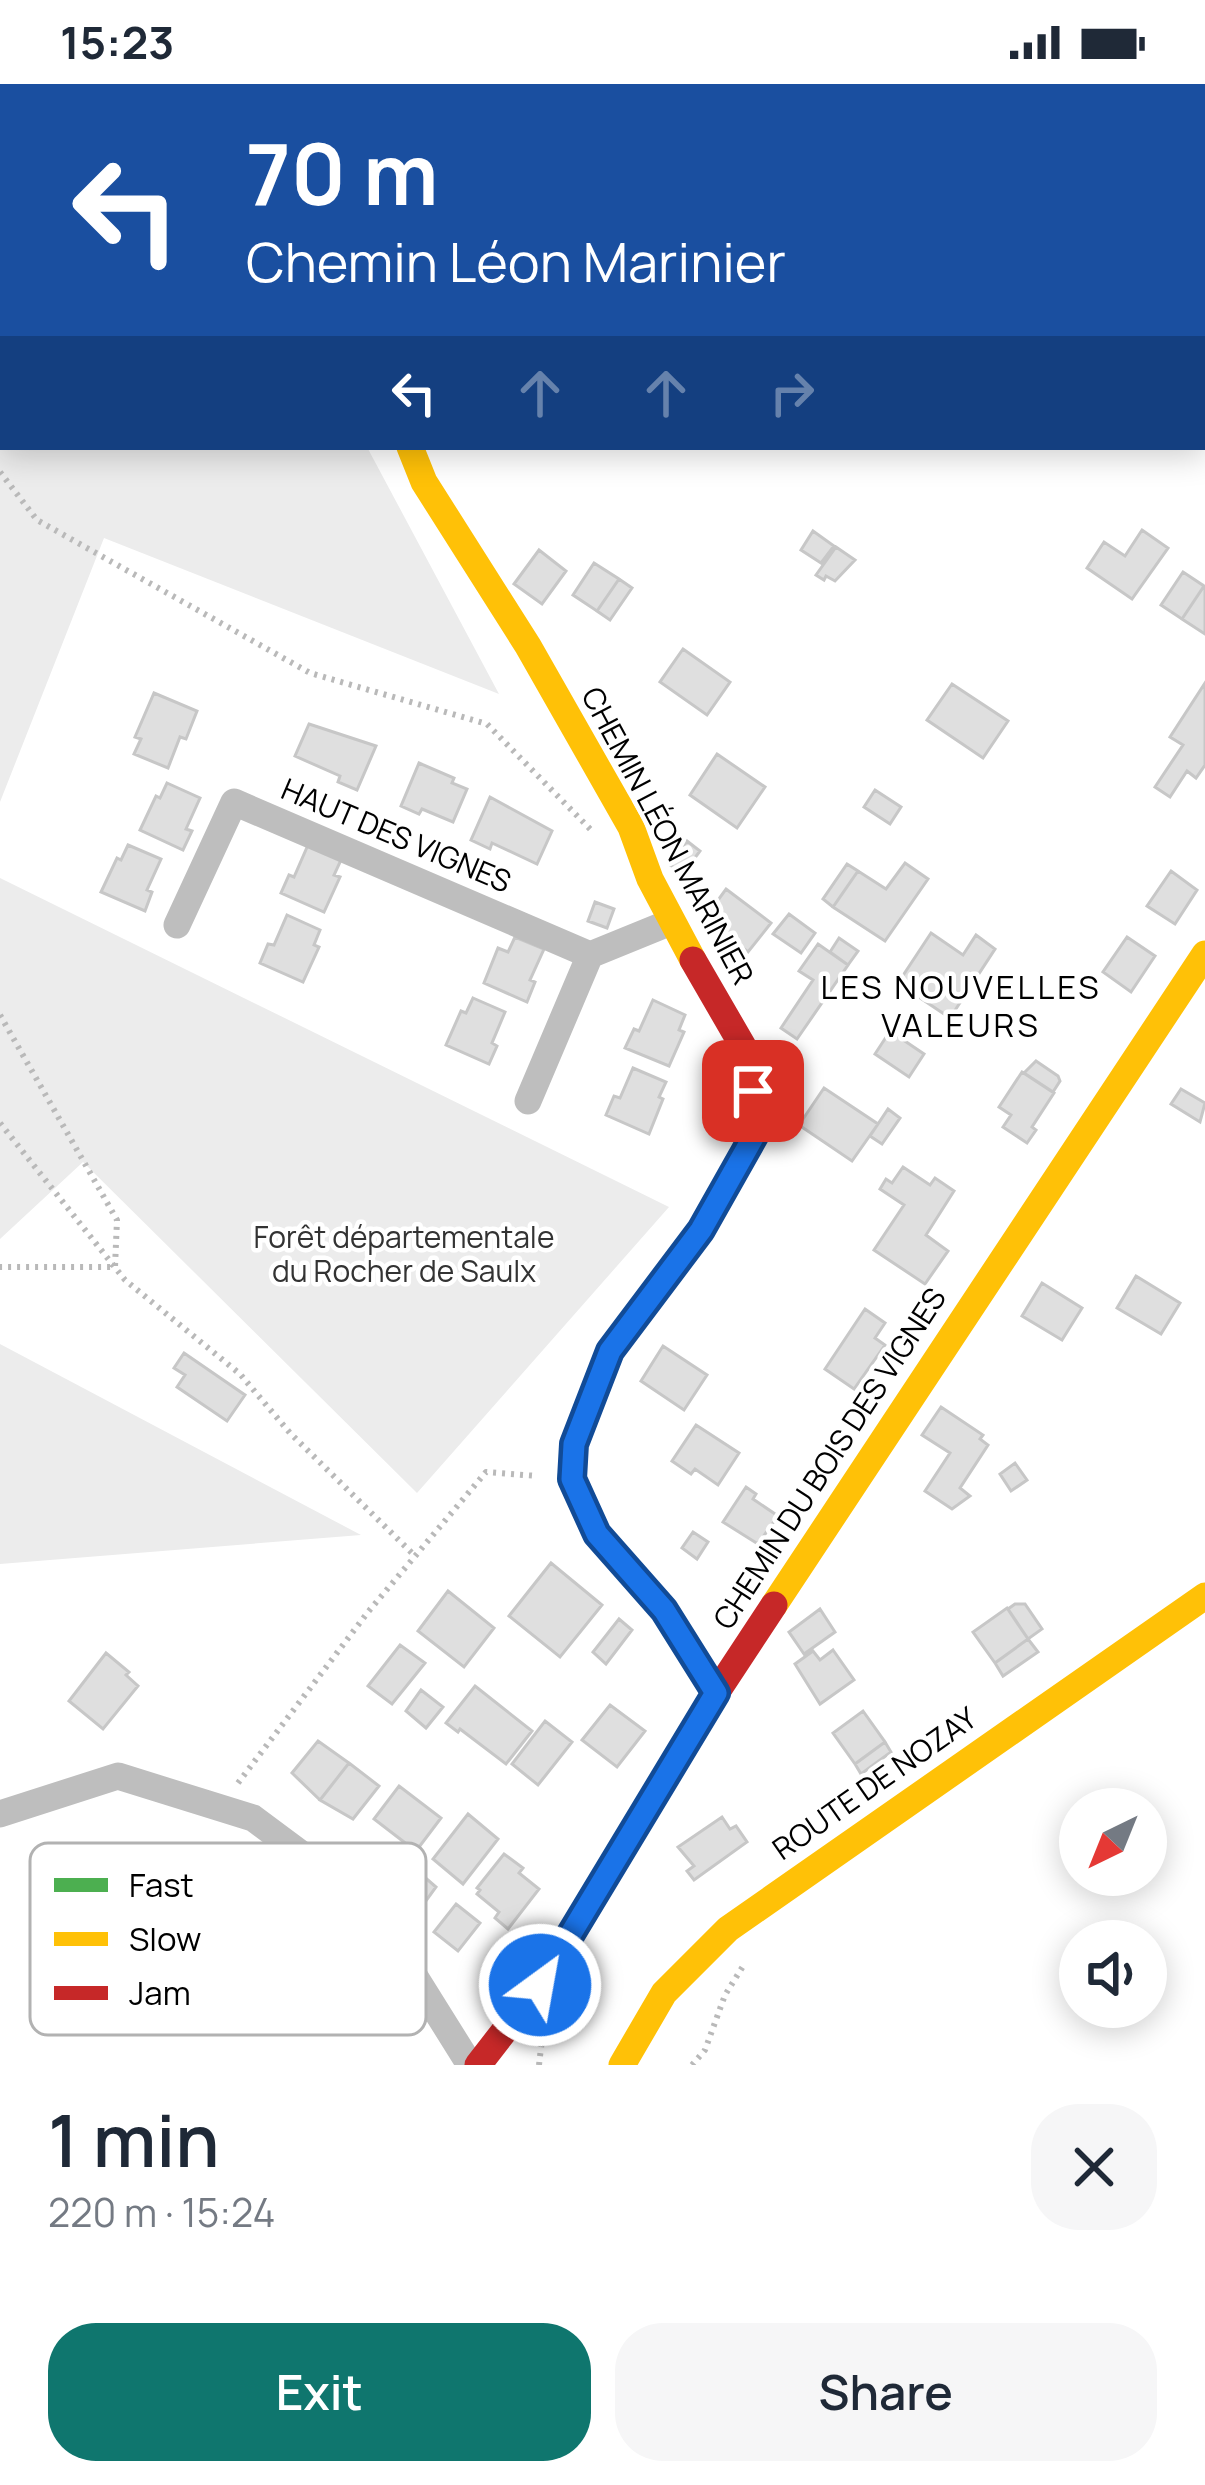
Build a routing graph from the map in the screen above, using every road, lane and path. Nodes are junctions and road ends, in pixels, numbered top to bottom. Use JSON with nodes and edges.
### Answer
{"nodes":[{"id":1,"x":411,"y":450,"type":"edge"},
{"id":2,"x":0,"y":472,"type":"edge"},
{"id":3,"x":598,"y":838,"type":"dead end"},
{"id":4,"x":671,"y":922,"type":"junction"},
{"id":5,"x":177,"y":925,"type":"dead end"},
{"id":6,"x":1205,"y":954,"type":"edge"},
{"id":7,"x":590,"y":955,"type":"junction"},
{"id":8,"x":0,"y":1015,"type":"edge"},
{"id":9,"x":528,"y":1101,"type":"dead end"},
{"id":10,"x":0,"y":1123,"type":"edge"},
{"id":11,"x":0,"y":1267,"type":"edge"},
{"id":12,"x":115,"y":1267,"type":"junction"},
{"id":13,"x":572,"y":1479,"type":"junction"},
{"id":14,"x":415,"y":1556,"type":"junction"},
{"id":15,"x":1205,"y":1596,"type":"edge"},
{"id":16,"x":716,"y":1693,"type":"junction"},
{"id":17,"x":221,"y":1805,"type":"junction"},
{"id":18,"x":0,"y":1814,"type":"edge"},
{"id":19,"x":286,"y":1843,"type":"edge"},
{"id":20,"x":426,"y":1992,"type":"edge"},
{"id":21,"x":474,"y":2065,"type":"edge"},
{"id":22,"x":622,"y":2065,"type":"edge"}],
"edges":[{"from":1,"to":4,"type":"street","name":"CHEMIN LÉON MARINIER"},
{"from":2,"to":3,"type":"path"},
{"from":4,"to":7,"type":"street"},
{"from":4,"to":13,"type":"street","name":"CHEMIN LÉON MARINIER"},
{"from":5,"to":7,"type":"street","name":"HAUT DES VIGNES"},
{"from":6,"to":16,"type":"street","name":"CHEMIN DU BOIS DES VIGNES"},
{"from":7,"to":9,"type":"street"},
{"from":8,"to":12,"type":"path"},
{"from":10,"to":12,"type":"path"},
{"from":11,"to":12,"type":"path"},
{"from":12,"to":14,"type":"path"},
{"from":13,"to":14,"type":"path"},
{"from":13,"to":16,"type":"street"},
{"from":14,"to":17,"type":"path"},
{"from":15,"to":22,"type":"street","name":"ROUTE DE NOZAY"},
{"from":16,"to":21,"type":"street","name":"CHEMIN DU BOIS DES VIGNES"},
{"from":17,"to":18,"type":"street"},
{"from":17,"to":19,"type":"street"},
{"from":20,"to":21,"type":"street"}]}
